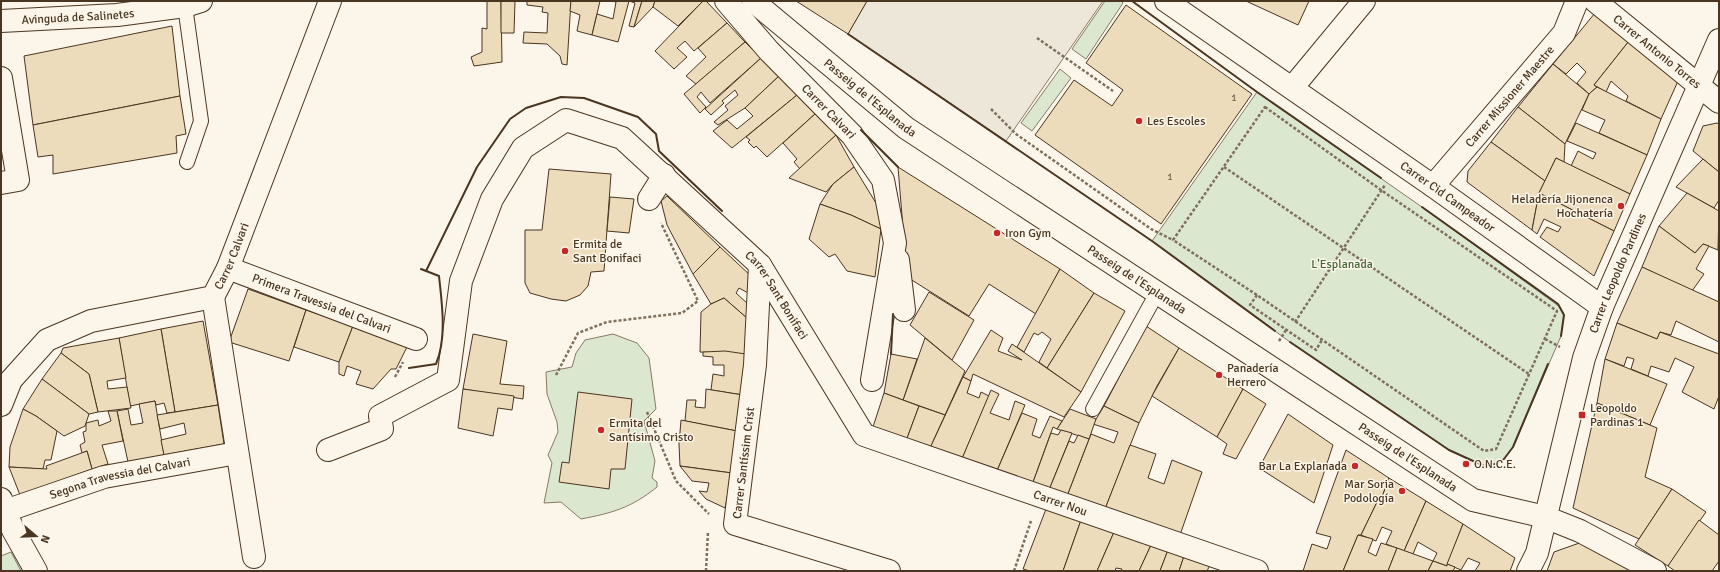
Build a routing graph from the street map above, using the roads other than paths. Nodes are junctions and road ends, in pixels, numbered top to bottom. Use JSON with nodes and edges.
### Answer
{"nodes":[{"id":1,"x":330,"y":1,"type":"edge"},
{"id":2,"x":726,"y":1,"type":"edge"},
{"id":3,"x":753,"y":1,"type":"edge"},
{"id":4,"x":1166,"y":1,"type":"edge"},
{"id":5,"x":1364,"y":1,"type":"edge"},
{"id":6,"x":1577,"y":1,"type":"edge"},
{"id":7,"x":1595,"y":1,"type":"edge"},
{"id":8,"x":193,"y":4,"type":"edge"},
{"id":9,"x":1,"y":21,"type":"edge"},
{"id":10,"x":1719,"y":40,"type":"edge"},
{"id":11,"x":1,"y":78,"type":"edge"},
{"id":12,"x":1700,"y":86,"type":"junction"},
{"id":13,"x":1292,"y":88,"type":"junction"},
{"id":14,"x":1719,"y":102,"type":"edge"},
{"id":15,"x":187,"y":162,"type":"dead end"},
{"id":16,"x":664,"y":175,"type":"junction"},
{"id":17,"x":1,"y":183,"type":"edge"},
{"id":18,"x":1434,"y":186,"type":"junction"},
{"id":19,"x":649,"y":199,"type":"road end"},
{"id":20,"x":896,"y":243,"type":"junction"},
{"id":21,"x":760,"y":265,"type":"junction"},
{"id":22,"x":228,"y":268,"type":"junction"},
{"id":23,"x":1157,"y":293,"type":"junction"},
{"id":24,"x":213,"y":297,"type":"junction"},
{"id":25,"x":1602,"y":307,"type":"junction"},
{"id":26,"x":904,"y":310,"type":"dead end"},
{"id":27,"x":416,"y":339,"type":"dead end"},
{"id":28,"x":872,"y":380,"type":"dead end"},
{"id":29,"x":1,"y":404,"type":"edge"},
{"id":30,"x":1093,"y":409,"type":"dead end"},
{"id":31,"x":864,"y":435,"type":"joint"},
{"id":32,"x":328,"y":450,"type":"dead end"},
{"id":33,"x":237,"y":454,"type":"junction"},
{"id":34,"x":3,"y":505,"type":"edge"},
{"id":35,"x":1545,"y":517,"type":"junction"},
{"id":36,"x":254,"y":557,"type":"dead end"},
{"id":37,"x":36,"y":571,"type":"edge"},
{"id":38,"x":889,"y":571,"type":"edge"},
{"id":39,"x":1257,"y":571,"type":"edge"},
{"id":40,"x":1528,"y":571,"type":"edge"},
{"id":41,"x":1655,"y":571,"type":"edge"}],
"edges":[{"from":1,"to":22,"type":"street","name":"Carrer Calvari"},
{"from":2,"to":20,"type":"street","name":"Carrer Calvari"},
{"from":3,"to":23,"type":"street","name":"Passeig de l'Esplanada"},
{"from":4,"to":13,"type":"street","name":"Carrer Cid Campeador"},
{"from":5,"to":13,"type":"street"},
{"from":6,"to":18,"type":"street","name":"Carrer Missioner Maestre"},
{"from":7,"to":12,"type":"street","name":"Carrer Antonio Torres"},
{"from":8,"to":9,"type":"street","name":"Avinguda de Salinetes"},
{"from":8,"to":15,"type":"lane"},
{"from":10,"to":12,"type":"street","name":"Carrer Leopoldo Pardines"},
{"from":11,"to":17,"type":"street"},
{"from":12,"to":14,"type":"street","name":"Carrer Antonio Torres"},
{"from":12,"to":25,"type":"street","name":"Carrer Leopoldo Pardines"},
{"from":13,"to":18,"type":"street","name":"Carrer Cid Campeador"},
{"from":16,"to":19,"type":"street"},
{"from":16,"to":21,"type":"street","name":"Carrer Sant Bonifaci"},
{"from":16,"to":32,"type":"street","name":"Carrer Sant Bonifaci"},
{"from":18,"to":25,"type":"street","name":"Carrer Cid Campeador"},
{"from":20,"to":26,"type":"street","name":"Carrer Calvari"},
{"from":20,"to":28,"type":"street","name":"Carrer Calvari"},
{"from":21,"to":31,"type":"street","name":"Carrer Sant Bonifaci"},
{"from":21,"to":38,"type":"street","name":"Carrer Santíssim Crist"},
{"from":22,"to":24,"type":"street","name":"Carrer Calvari"},
{"from":22,"to":27,"type":"street","name":"Primera Travessia del Calvari"},
{"from":23,"to":30,"type":"lane"},
{"from":23,"to":35,"type":"street","name":"Passeig de l'Esplanada"},
{"from":24,"to":29,"type":"street","name":"Carrer Calvari"},
{"from":24,"to":33,"type":"street"},
{"from":25,"to":35,"type":"street","name":"Carrer Leopoldo Pardines"},
{"from":31,"to":39,"type":"street","name":"Carrer Nou"},
{"from":33,"to":34,"type":"street","name":"Segona Travessia del Calvari"},
{"from":33,"to":36,"type":"street"},
{"from":34,"to":37,"type":"street"},
{"from":35,"to":40,"type":"street","name":"Carrer Leopoldo Pardines"},
{"from":35,"to":41,"type":"street","name":"Passeig de l'Esplanada"}]}
